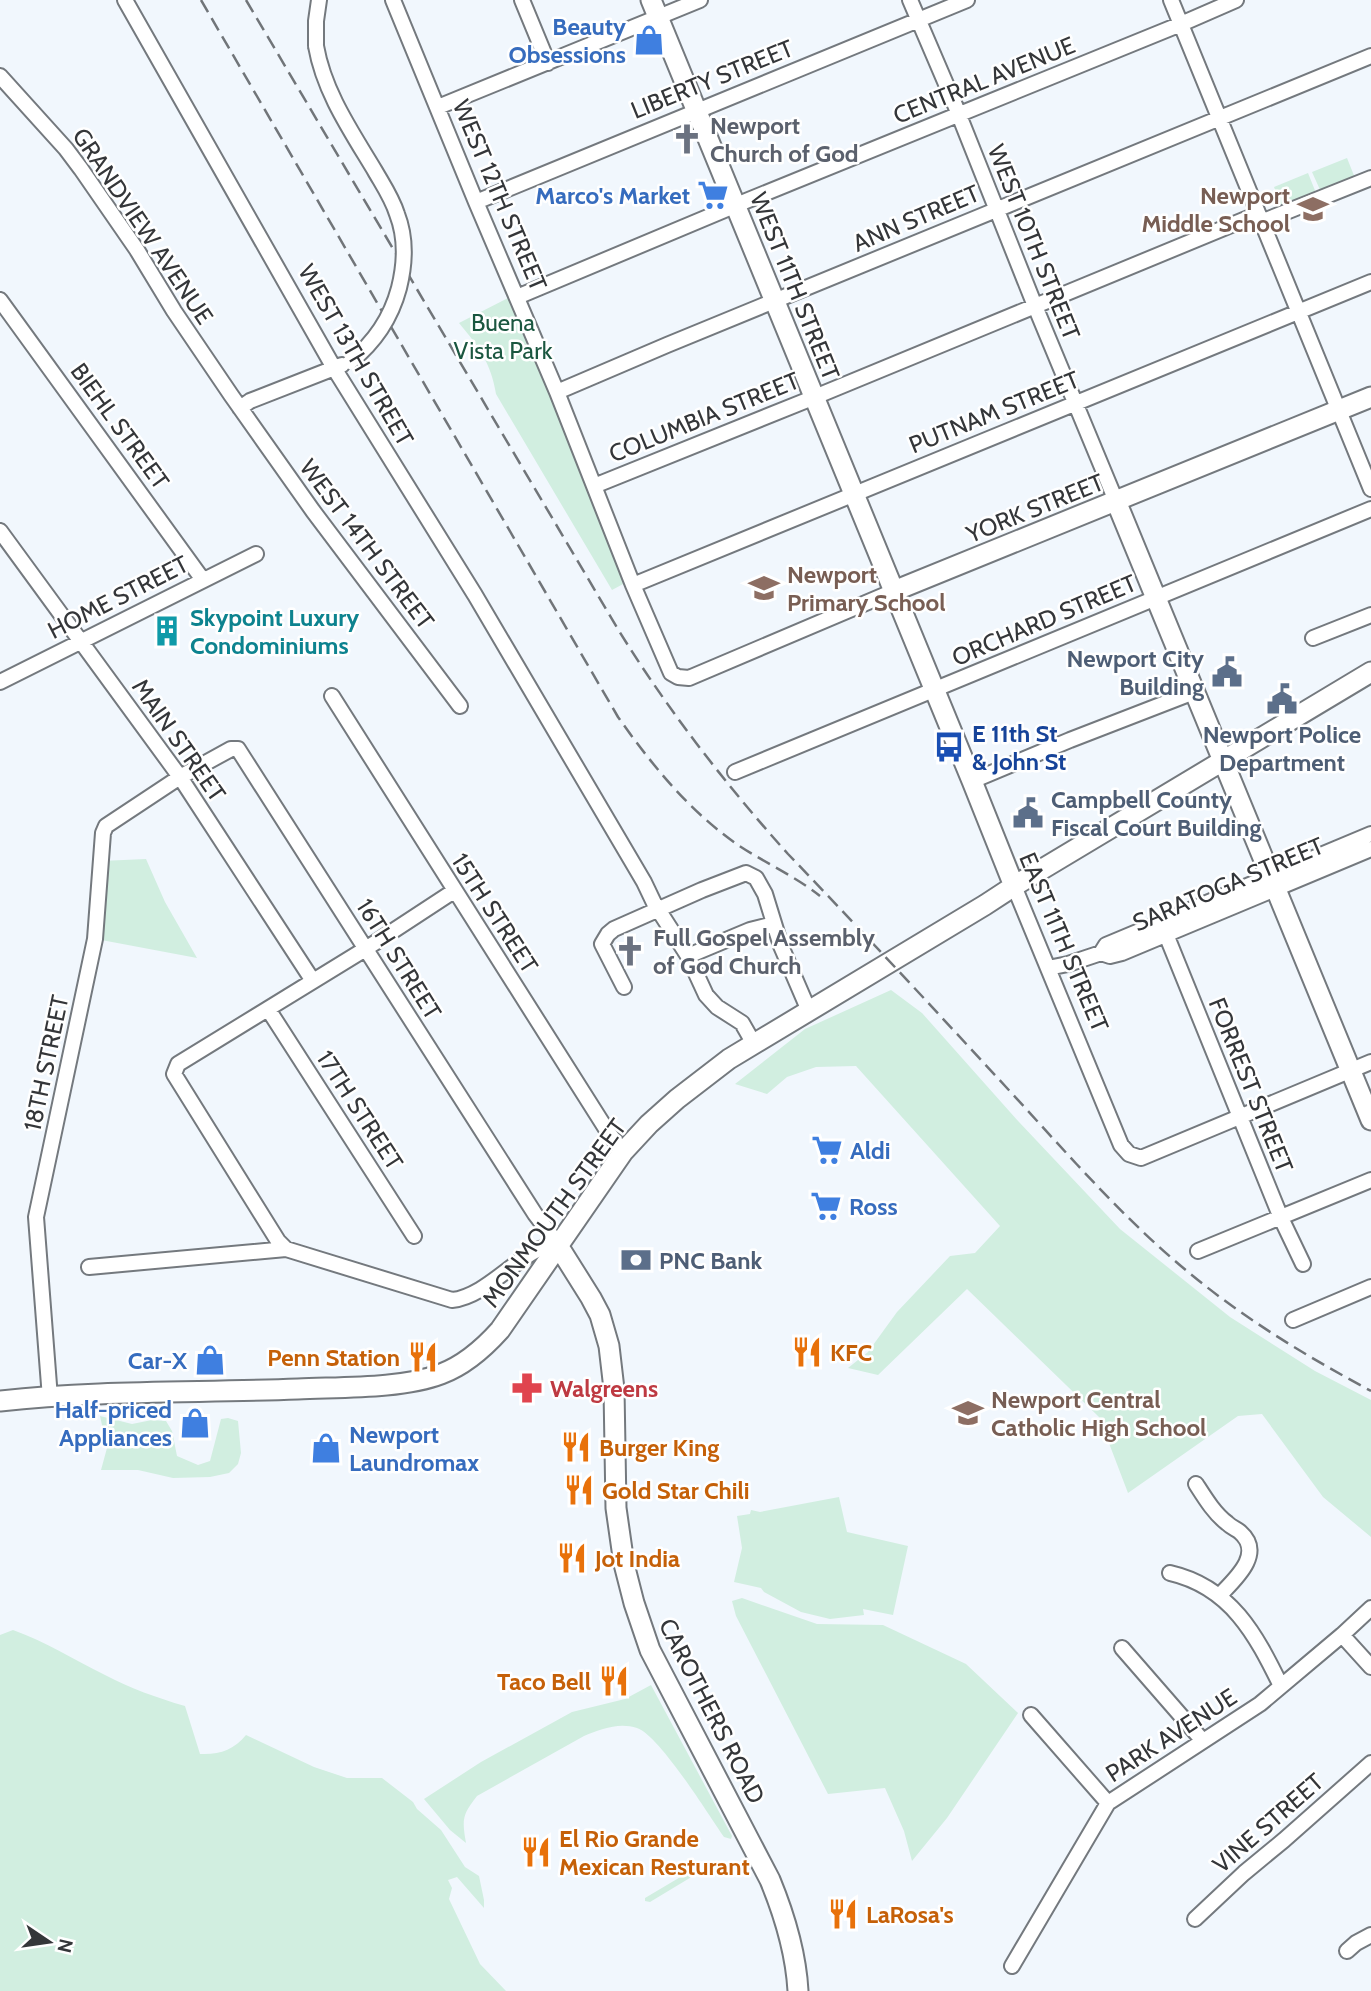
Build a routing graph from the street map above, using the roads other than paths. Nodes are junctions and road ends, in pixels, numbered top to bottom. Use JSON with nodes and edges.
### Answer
{"nodes":[{"id":1,"x":125,"y":0,"type":"edge"},
{"id":2,"x":319,"y":0,"type":"edge"},
{"id":3,"x":393,"y":0,"type":"edge"},
{"id":4,"x":522,"y":0,"type":"edge"},
{"id":5,"x":700,"y":0,"type":"edge"},
{"id":6,"x":910,"y":0,"type":"edge"},
{"id":7,"x":967,"y":0,"type":"edge"},
{"id":8,"x":1171,"y":0,"type":"edge"},
{"id":9,"x":1236,"y":0,"type":"edge"},
{"id":10,"x":655,"y":9,"type":"edge"},
{"id":11,"x":918,"y":19,"type":"junction"},
{"id":12,"x":1181,"y":24,"type":"junction"},
{"id":13,"x":1371,"y":56,"type":"edge"},
{"id":14,"x":548,"y":62,"type":"junction"},
{"id":15,"x":0,"y":76,"type":"edge"},
{"id":16,"x":438,"y":107,"type":"junction"},
{"id":17,"x":697,"y":110,"type":"junction"},
{"id":18,"x":959,"y":116,"type":"junction"},
{"id":19,"x":1219,"y":118,"type":"junction"},
{"id":20,"x":1371,"y":178,"type":"edge"},
{"id":21,"x":476,"y":202,"type":"junction"},
{"id":22,"x":735,"y":206,"type":"junction"},
{"id":23,"x":997,"y":209,"type":"junction"},
{"id":24,"x":1260,"y":218,"type":"junction"},
{"id":25,"x":1371,"y":282,"type":"edge"},
{"id":26,"x":517,"y":297,"type":"junction"},
{"id":27,"x":0,"y":300,"type":"edge"},
{"id":28,"x":774,"y":301,"type":"junction"},
{"id":29,"x":1035,"y":306,"type":"junction"},
{"id":30,"x":1298,"y":313,"type":"junction"},
{"id":31,"x":334,"y":368,"type":"junction"},
{"id":32,"x":557,"y":392,"type":"junction"},
{"id":33,"x":814,"y":397,"type":"junction"},
{"id":34,"x":1371,"y":397,"type":"edge"},
{"id":35,"x":1076,"y":404,"type":"junction"},
{"id":36,"x":240,"y":408,"type":"junction"},
{"id":37,"x":1338,"y":411,"type":"junction"},
{"id":38,"x":594,"y":486,"type":"junction"},
{"id":39,"x":1371,"y":489,"type":"edge"},
{"id":40,"x":854,"y":494,"type":"junction"},
{"id":41,"x":1116,"y":501,"type":"junction"},
{"id":42,"x":1371,"y":509,"type":"edge"},
{"id":43,"x":0,"y":531,"type":"edge"},
{"id":44,"x":256,"y":554,"type":"dead end"},
{"id":45,"x":203,"y":580,"type":"junction"},
{"id":46,"x":633,"y":585,"type":"junction"},
{"id":47,"x":894,"y":591,"type":"junction"},
{"id":48,"x":1156,"y":598,"type":"junction"},
{"id":49,"x":1371,"y":615,"type":"edge"},
{"id":50,"x":1313,"y":638,"type":"dead end"},
{"id":51,"x":81,"y":640,"type":"junction"},
{"id":52,"x":1371,"y":672,"type":"edge"},
{"id":53,"x":678,"y":677,"type":"joint"},
{"id":54,"x":0,"y":682,"type":"edge"},
{"id":55,"x":935,"y":690,"type":"junction"},
{"id":56,"x":1194,"y":692,"type":"junction"},
{"id":57,"x":332,"y":696,"type":"dead end"},
{"id":58,"x":460,"y":706,"type":"dead end"},
{"id":59,"x":1222,"y":760,"type":"junction"},
{"id":60,"x":735,"y":772,"type":"dead end"},
{"id":61,"x":180,"y":777,"type":"junction"},
{"id":62,"x":972,"y":781,"type":"junction"},
{"id":63,"x":1371,"y":834,"type":"edge"},
{"id":64,"x":1371,"y":849,"type":"edge"},
{"id":65,"x":1272,"y":882,"type":"junction"},
{"id":66,"x":1014,"y":886,"type":"junction"},
{"id":67,"x":454,"y":891,"type":"junction"},
{"id":68,"x":658,"y":909,"type":"junction"},
{"id":69,"x":774,"y":924,"type":"junction"},
{"id":70,"x":1163,"y":929,"type":"junction"},
{"id":71,"x":367,"y":948,"type":"junction"},
{"id":72,"x":688,"y":956,"type":"junction"},
{"id":73,"x":1048,"y":968,"type":"junction"},
{"id":74,"x":313,"y":981,"type":"junction"},
{"id":75,"x":624,"y":987,"type":"dead end"},
{"id":76,"x":268,"y":1009,"type":"junction"},
{"id":77,"x":809,"y":1011,"type":"junction"},
{"id":78,"x":754,"y":1044,"type":"junction"},
{"id":79,"x":1371,"y":1062,"type":"edge"},
{"id":80,"x":1352,"y":1071,"type":"junction"},
{"id":81,"x":1240,"y":1117,"type":"junction"},
{"id":82,"x":1371,"y":1120,"type":"edge"},
{"id":83,"x":623,"y":1152,"type":"junction"},
{"id":84,"x":1371,"y":1180,"type":"edge"},
{"id":85,"x":1281,"y":1218,"type":"junction"},
{"id":86,"x":414,"y":1236,"type":"dead end"},
{"id":87,"x":559,"y":1247,"type":"junction"},
{"id":88,"x":286,"y":1249,"type":"junction"},
{"id":89,"x":1198,"y":1251,"type":"dead end"},
{"id":90,"x":1303,"y":1264,"type":"dead end"},
{"id":91,"x":89,"y":1267,"type":"dead end"},
{"id":92,"x":1371,"y":1287,"type":"edge"},
{"id":93,"x":1293,"y":1320,"type":"dead end"},
{"id":94,"x":50,"y":1398,"type":"junction"},
{"id":95,"x":0,"y":1401,"type":"edge"},
{"id":96,"x":1196,"y":1484,"type":"dead end"},
{"id":97,"x":1170,"y":1573,"type":"dead end"},
{"id":98,"x":1219,"y":1597,"type":"junction"},
{"id":99,"x":1371,"y":1608,"type":"edge"},
{"id":100,"x":1342,"y":1635,"type":"junction"},
{"id":101,"x":1122,"y":1648,"type":"dead end"},
{"id":102,"x":1371,"y":1667,"type":"edge"},
{"id":103,"x":1281,"y":1686,"type":"junction"},
{"id":104,"x":1031,"y":1715,"type":"dead end"},
{"id":105,"x":1203,"y":1741,"type":"junction"},
{"id":106,"x":1371,"y":1763,"type":"edge"},
{"id":107,"x":1108,"y":1803,"type":"junction"},
{"id":108,"x":1195,"y":1919,"type":"dead end"},
{"id":109,"x":1371,"y":1935,"type":"edge"},
{"id":110,"x":1348,"y":1951,"type":"dead end"},
{"id":111,"x":1012,"y":1966,"type":"dead end"},
{"id":112,"x":798,"y":1991,"type":"edge"}],
"edges":[{"from":1,"to":31,"type":"street","name":"WEST 13TH STREET"},
{"from":2,"to":31,"type":"street","bridge":true},
{"from":3,"to":16,"type":"street","name":"WEST 12TH STREET"},
{"from":4,"to":14,"type":"street"},
{"from":5,"to":10,"type":"street"},
{"from":6,"to":11,"type":"street","name":"WEST 10TH STREET"},
{"from":7,"to":11,"type":"street","name":"LIBERTY STREET"},
{"from":8,"to":12,"type":"street"},
{"from":9,"to":12,"type":"street","name":"CENTRAL AVENUE"},
{"from":10,"to":14,"type":"street"},
{"from":10,"to":17,"type":"main road","name":"WEST 11TH STREET"},
{"from":11,"to":17,"type":"street","name":"LIBERTY STREET"},
{"from":11,"to":18,"type":"street","name":"WEST 10TH STREET"},
{"from":12,"to":18,"type":"street","name":"CENTRAL AVENUE"},
{"from":12,"to":19,"type":"street"},
{"from":13,"to":19,"type":"street","name":"ANN STREET"},
{"from":14,"to":16,"type":"street"},
{"from":15,"to":36,"type":"street","name":"GRANDVIEW AVENUE"},
{"from":16,"to":21,"type":"street","name":"WEST 12TH STREET"},
{"from":17,"to":21,"type":"street","name":"LIBERTY STREET"},
{"from":17,"to":22,"type":"main road","name":"WEST 11TH STREET"},
{"from":18,"to":22,"type":"street","name":"CENTRAL AVENUE"},
{"from":18,"to":23,"type":"street","name":"WEST 10TH STREET"},
{"from":19,"to":23,"type":"street","name":"ANN STREET"},
{"from":19,"to":24,"type":"street"},
{"from":20,"to":24,"type":"street","name":"COLUMBIA STREET"},
{"from":21,"to":26,"type":"street","name":"WEST 12TH STREET"},
{"from":22,"to":26,"type":"street","name":"CENTRAL AVENUE"},
{"from":22,"to":28,"type":"main road","name":"WEST 11TH STREET"},
{"from":23,"to":28,"type":"street","name":"ANN STREET"},
{"from":23,"to":29,"type":"street","name":"WEST 10TH STREET"},
{"from":24,"to":29,"type":"street","name":"COLUMBIA STREET"},
{"from":24,"to":30,"type":"street"},
{"from":25,"to":30,"type":"street","name":"PUTNAM STREET"},
{"from":26,"to":32,"type":"street","name":"WEST 12TH STREET"},
{"from":27,"to":45,"type":"street","name":"BIEHL STREET"},
{"from":28,"to":32,"type":"street","name":"ANN STREET"},
{"from":28,"to":33,"type":"main road","name":"WEST 11TH STREET"},
{"from":29,"to":33,"type":"street","name":"COLUMBIA STREET"},
{"from":29,"to":35,"type":"street","name":"WEST 10TH STREET"},
{"from":30,"to":35,"type":"street","name":"PUTNAM STREET"},
{"from":30,"to":37,"type":"street"},
{"from":31,"to":36,"type":"street"},
{"from":31,"to":68,"type":"street","name":"WEST 13TH STREET"},
{"from":32,"to":38,"type":"street","name":"WEST 12TH STREET"},
{"from":33,"to":38,"type":"street","name":"COLUMBIA STREET"},
{"from":33,"to":40,"type":"main road","name":"WEST 11TH STREET"},
{"from":34,"to":37,"type":"main road","name":"YORK STREET"},
{"from":35,"to":40,"type":"street","name":"PUTNAM STREET"},
{"from":35,"to":41,"type":"street","name":"WEST 10TH STREET"},
{"from":36,"to":58,"type":"street","name":"WEST 14TH STREET"},
{"from":37,"to":39,"type":"street"},
{"from":37,"to":41,"type":"main road","name":"YORK STREET"},
{"from":38,"to":46,"type":"street","name":"WEST 12TH STREET"},
{"from":40,"to":46,"type":"street","name":"PUTNAM STREET"},
{"from":40,"to":47,"type":"main road","name":"WEST 11TH STREET"},
{"from":41,"to":47,"type":"main road","name":"YORK STREET"},
{"from":41,"to":48,"type":"main road"},
{"from":42,"to":48,"type":"street","name":"ORCHARD STREET"},
{"from":43,"to":51,"type":"street","name":"MAIN STREET"},
{"from":44,"to":45,"type":"street","name":"HOME STREET"},
{"from":45,"to":51,"type":"street","name":"HOME STREET"},
{"from":46,"to":53,"type":"street","name":"WEST 12TH STREET"},
{"from":47,"to":53,"type":"street","name":"YORK STREET"},
{"from":47,"to":55,"type":"main road","name":"EAST 11TH STREET"},
{"from":48,"to":55,"type":"street","name":"ORCHARD STREET"},
{"from":48,"to":56,"type":"main road"},
{"from":49,"to":50,"type":"street"},
{"from":51,"to":54,"type":"street","name":"HOME STREET"},
{"from":51,"to":61,"type":"street","name":"MAIN STREET"},
{"from":52,"to":59,"type":"main road","name":"MONMOUTH STREET"},
{"from":55,"to":60,"type":"street","name":"ORCHARD STREET"},
{"from":55,"to":62,"type":"main road","name":"EAST 11TH STREET"},
{"from":56,"to":59,"type":"main road"},
{"from":56,"to":62,"type":"street"},
{"from":57,"to":67,"type":"street","name":"15TH STREET"},
{"from":59,"to":65,"type":"main road"},
{"from":59,"to":66,"type":"main road","name":"MONMOUTH STREET"},
{"from":61,"to":71,"type":"street","name":"16TH STREET"},
{"from":61,"to":74,"type":"street","name":"MAIN STREET"},
{"from":61,"to":94,"type":"street","name":"18TH STREET"},
{"from":62,"to":66,"type":"main road","name":"EAST 11TH STREET"},
{"from":63,"to":65,"type":"street","name":"SARATOGA STREET"},
{"from":64,"to":65,"type":"street","name":"SARATOGA STREET"},
{"from":65,"to":70,"type":"street","name":"SARATOGA STREET"},
{"from":65,"to":80,"type":"main road"},
{"from":66,"to":73,"type":"street","name":"EAST 11TH STREET"},
{"from":66,"to":77,"type":"main road","name":"MONMOUTH STREET"},
{"from":67,"to":71,"type":"street"},
{"from":67,"to":83,"type":"street","name":"15TH STREET"},
{"from":68,"to":69,"type":"street"},
{"from":68,"to":72,"type":"street","name":"WEST 13TH STREET"},
{"from":68,"to":75,"type":"street"},
{"from":69,"to":72,"type":"street"},
{"from":69,"to":77,"type":"street"},
{"from":70,"to":73,"type":"street","name":"SARATOGA STREET"},
{"from":70,"to":81,"type":"street","name":"FORREST STREET"},
{"from":71,"to":74,"type":"street"},
{"from":71,"to":87,"type":"street","name":"16TH STREET"},
{"from":72,"to":78,"type":"street","name":"WEST 13TH STREET"},
{"from":73,"to":81,"type":"street","name":"EAST 11TH STREET"},
{"from":74,"to":76,"type":"street"},
{"from":76,"to":86,"type":"street","name":"17TH STREET"},
{"from":76,"to":88,"type":"street"},
{"from":77,"to":78,"type":"main road","name":"MONMOUTH STREET"},
{"from":78,"to":83,"type":"main road","name":"MONMOUTH STREET"},
{"from":79,"to":80,"type":"street"},
{"from":80,"to":81,"type":"street"},
{"from":80,"to":82,"type":"main road"},
{"from":81,"to":85,"type":"street","name":"FORREST STREET"},
{"from":83,"to":87,"type":"main road","name":"MONMOUTH STREET"},
{"from":84,"to":85,"type":"street"},
{"from":85,"to":89,"type":"street"},
{"from":85,"to":90,"type":"street","name":"FORREST STREET"},
{"from":87,"to":88,"type":"street"},
{"from":87,"to":94,"type":"main road","name":"MONMOUTH STREET"},
{"from":87,"to":112,"type":"main road","name":"CAROTHERS ROAD"},
{"from":88,"to":91,"type":"street"},
{"from":92,"to":93,"type":"street"},
{"from":94,"to":95,"type":"main road"},
{"from":96,"to":98,"type":"street"},
{"from":97,"to":98,"type":"street"},
{"from":98,"to":103,"type":"street"},
{"from":99,"to":100,"type":"street","name":"PARK AVENUE"},
{"from":100,"to":102,"type":"street"},
{"from":100,"to":103,"type":"street","name":"PARK AVENUE"},
{"from":101,"to":105,"type":"street"},
{"from":103,"to":105,"type":"street","name":"PARK AVENUE"},
{"from":104,"to":107,"type":"street"},
{"from":105,"to":107,"type":"street","name":"PARK AVENUE"},
{"from":106,"to":108,"type":"street","name":"VINE STREET"},
{"from":107,"to":111,"type":"street","name":"PARK AVENUE"},
{"from":109,"to":110,"type":"street"}]}
